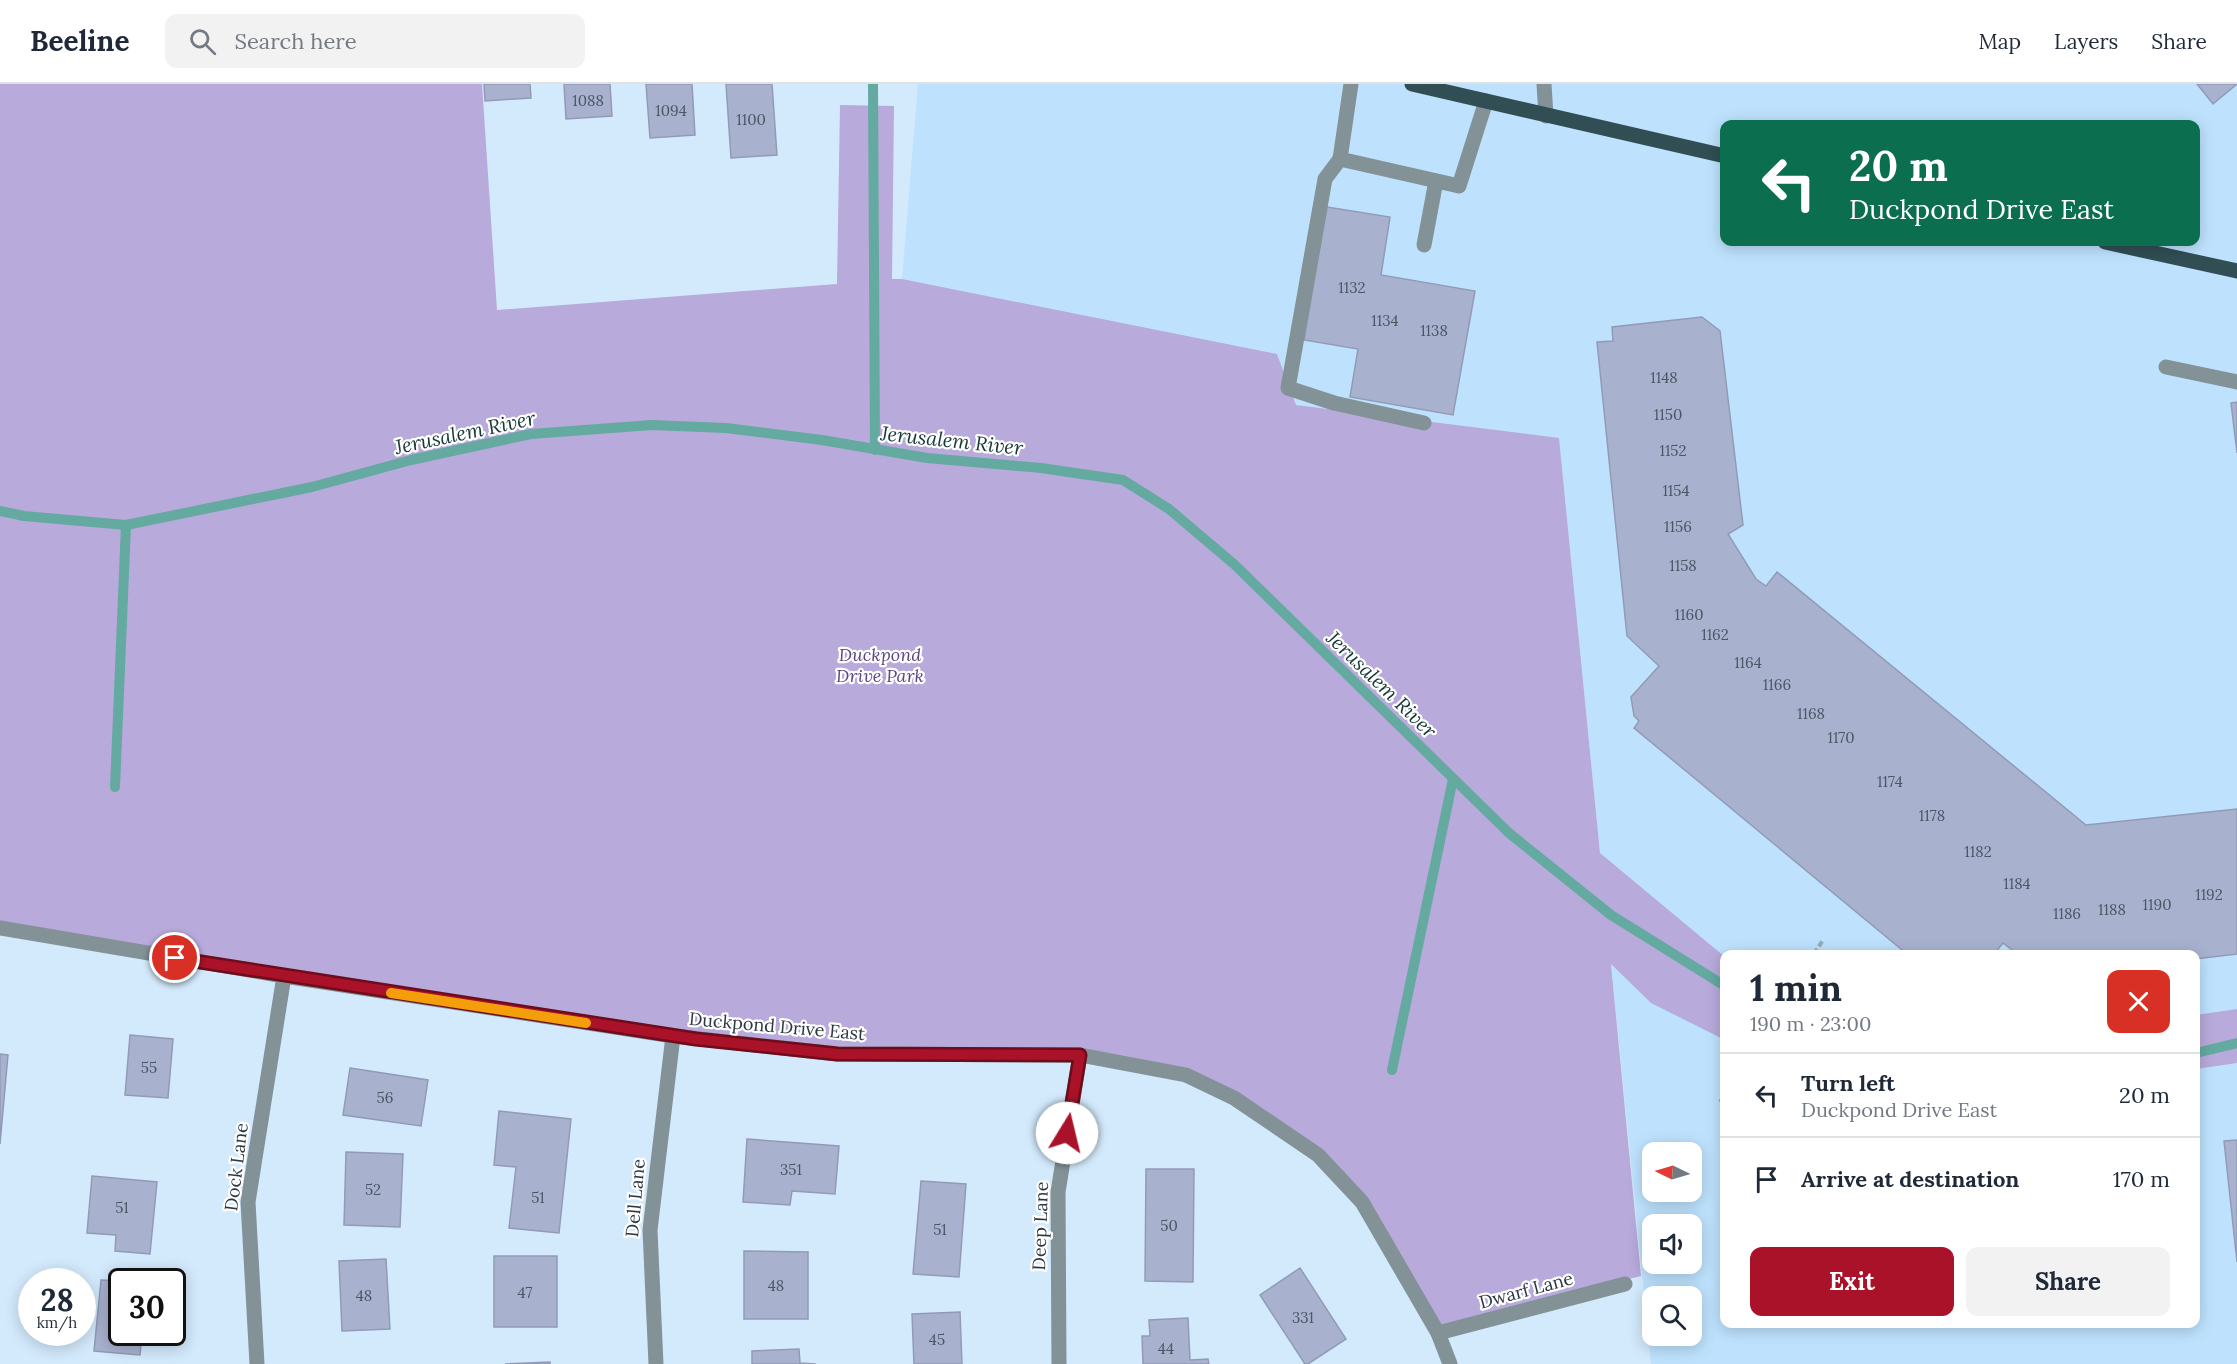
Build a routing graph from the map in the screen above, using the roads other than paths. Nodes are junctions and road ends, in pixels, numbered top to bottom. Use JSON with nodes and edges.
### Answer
{"nodes":[{"id":1,"x":1351,"y":84,"type":"edge"},
{"id":2,"x":1412,"y":84,"type":"edge"},
{"id":3,"x":1544,"y":84,"type":"edge"},
{"id":4,"x":1486,"y":101,"type":"junction"},
{"id":5,"x":1546,"y":116,"type":"junction"},
{"id":6,"x":1720,"y":155,"type":"edge"},
{"id":7,"x":1340,"y":159,"type":"junction"},
{"id":8,"x":1436,"y":181,"type":"junction"},
{"id":9,"x":1424,"y":244,"type":"dead end"},
{"id":10,"x":2123,"y":246,"type":"edge"},
{"id":11,"x":2237,"y":271,"type":"edge"},
{"id":12,"x":2166,"y":366,"type":"dead end"},
{"id":13,"x":2237,"y":382,"type":"edge"},
{"id":14,"x":1424,"y":423,"type":"dead end"},
{"id":15,"x":0,"y":928,"type":"edge"},
{"id":16,"x":284,"y":976,"type":"junction"},
{"id":17,"x":673,"y":1036,"type":"junction"},
{"id":18,"x":1080,"y":1055,"type":"junction"},
{"id":19,"x":1625,"y":1284,"type":"dead end"},
{"id":20,"x":1437,"y":1333,"type":"junction"},
{"id":21,"x":257,"y":1364,"type":"edge"},
{"id":22,"x":656,"y":1364,"type":"edge"},
{"id":23,"x":1059,"y":1364,"type":"edge"},
{"id":24,"x":1450,"y":1364,"type":"edge"}],
"edges":[{"from":1,"to":7,"type":"street"},
{"from":2,"to":4,"type":"main road"},
{"from":3,"to":5,"type":"street"},
{"from":4,"to":5,"type":"main road"},
{"from":4,"to":8,"type":"street"},
{"from":5,"to":6,"type":"main road"},
{"from":7,"to":8,"type":"street"},
{"from":7,"to":14,"type":"street"},
{"from":8,"to":9,"type":"street"},
{"from":10,"to":11,"type":"main road"},
{"from":12,"to":13,"type":"street"},
{"from":15,"to":16,"type":"street","name":"Duckpond Drive East"},
{"from":16,"to":17,"type":"street","name":"Duckpond Drive East"},
{"from":16,"to":21,"type":"street","name":"Dock Lane"},
{"from":17,"to":18,"type":"street","name":"Duckpond Drive East"},
{"from":17,"to":22,"type":"street","name":"Dell Lane"},
{"from":18,"to":20,"type":"street","name":"Duckpond Drive East"},
{"from":18,"to":23,"type":"street","name":"Deep Lane"},
{"from":19,"to":20,"type":"street","name":"Dwarf Lane"},
{"from":20,"to":24,"type":"street","name":"Duckpond Drive East"}]}
